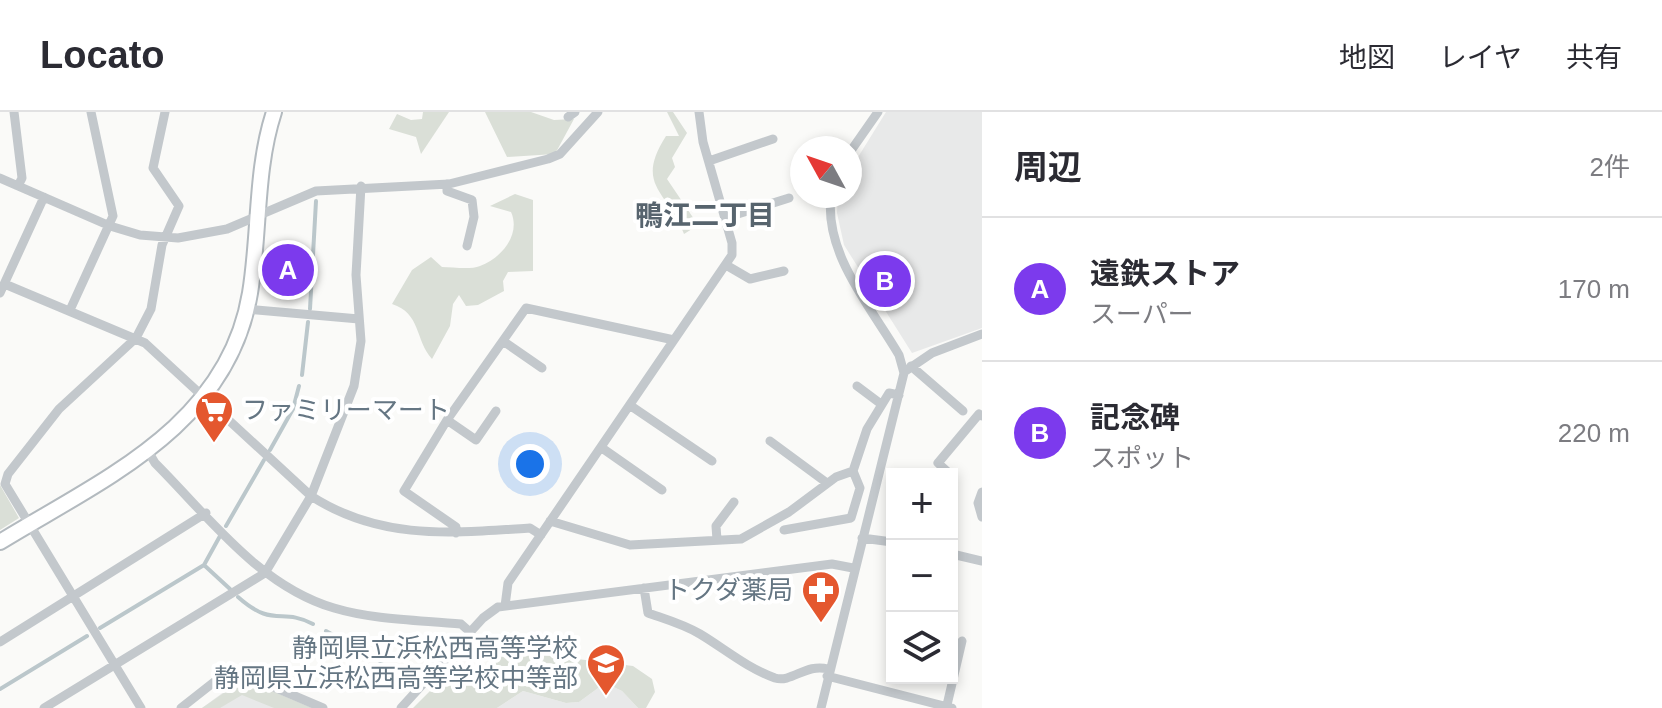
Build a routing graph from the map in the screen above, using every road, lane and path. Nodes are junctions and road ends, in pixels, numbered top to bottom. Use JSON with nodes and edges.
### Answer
{"nodes":[{"id":1,"x":14,"y":112,"type":"edge"},
{"id":2,"x":91,"y":112,"type":"edge"},
{"id":3,"x":165,"y":112,"type":"edge"},
{"id":4,"x":274,"y":112,"type":"edge"},
{"id":5,"x":598,"y":112,"type":"edge"},
{"id":6,"x":699,"y":112,"type":"edge"},
{"id":7,"x":878,"y":112,"type":"edge"},
{"id":8,"x":861,"y":136,"type":"edge"},
{"id":9,"x":773,"y":139,"type":"dead end"},
{"id":10,"x":709,"y":161,"type":"junction"},
{"id":11,"x":0,"y":178,"type":"edge"},
{"id":12,"x":447,"y":184,"type":"junction"},
{"id":13,"x":18,"y":186,"type":"junction"},
{"id":14,"x":361,"y":186,"type":"junction"},
{"id":15,"x":44,"y":197,"type":"junction"},
{"id":16,"x":789,"y":198,"type":"dead end"},
{"id":17,"x":831,"y":208,"type":"edge"},
{"id":18,"x":258,"y":216,"type":"junction"},
{"id":19,"x":725,"y":218,"type":"junction"},
{"id":20,"x":110,"y":226,"type":"junction"},
{"id":21,"x":166,"y":238,"type":"junction"},
{"id":22,"x":467,"y":246,"type":"dead end"},
{"id":23,"x":726,"y":265,"type":"junction"},
{"id":24,"x":784,"y":271,"type":"dead end"},
{"id":25,"x":3,"y":289,"type":"edge"},
{"id":26,"x":246,"y":309,"type":"junction"},
{"id":27,"x":70,"y":310,"type":"junction"},
{"id":28,"x":359,"y":319,"type":"junction"},
{"id":29,"x":982,"y":334,"type":"edge"},
{"id":30,"x":136,"y":338,"type":"junction"},
{"id":31,"x":674,"y":340,"type":"junction"},
{"id":32,"x":503,"y":341,"type":"junction"},
{"id":33,"x":542,"y":368,"type":"dead end"},
{"id":34,"x":907,"y":369,"type":"junction"},
{"id":35,"x":857,"y":386,"type":"dead end"},
{"id":36,"x":899,"y":395,"type":"junction"},
{"id":37,"x":205,"y":398,"type":"junction"},
{"id":38,"x":881,"y":404,"type":"junction"},
{"id":39,"x":631,"y":406,"type":"junction"},
{"id":40,"x":496,"y":411,"type":"dead end"},
{"id":41,"x":963,"y":411,"type":"dead end"},
{"id":42,"x":982,"y":416,"type":"edge"},
{"id":43,"x":447,"y":420,"type":"junction"},
{"id":44,"x":770,"y":441,"type":"dead end"},
{"id":45,"x":602,"y":448,"type":"junction"},
{"id":46,"x":148,"y":451,"type":"junction"},
{"id":47,"x":712,"y":461,"type":"dead end"},
{"id":48,"x":943,"y":468,"type":"edge"},
{"id":49,"x":853,"y":471,"type":"junction"},
{"id":50,"x":3,"y":477,"type":"edge"},
{"id":51,"x":827,"y":483,"type":"junction"},
{"id":52,"x":662,"y":490,"type":"dead end"},
{"id":53,"x":982,"y":492,"type":"edge"},
{"id":54,"x":311,"y":496,"type":"junction"},
{"id":55,"x":734,"y":502,"type":"dead end"},
{"id":56,"x":206,"y":513,"type":"junction"},
{"id":57,"x":982,"y":517,"type":"edge"},
{"id":58,"x":550,"y":521,"type":"junction"},
{"id":59,"x":30,"y":524,"type":"junction"},
{"id":60,"x":784,"y":530,"type":"dead end"},
{"id":61,"x":456,"y":533,"type":"junction"},
{"id":62,"x":541,"y":535,"type":"junction"},
{"id":63,"x":862,"y":538,"type":"junction"},
{"id":64,"x":717,"y":540,"type":"junction"},
{"id":65,"x":886,"y":541,"type":"edge"},
{"id":66,"x":0,"y":542,"type":"edge"},
{"id":67,"x":958,"y":555,"type":"edge"},
{"id":68,"x":982,"y":561,"type":"edge"},
{"id":69,"x":853,"y":568,"type":"junction"},
{"id":70,"x":265,"y":573,"type":"junction"},
{"id":71,"x":644,"y":588,"type":"junction"},
{"id":72,"x":74,"y":597,"type":"junction"},
{"id":73,"x":505,"y":606,"type":"junction"},
{"id":74,"x":470,"y":632,"type":"junction"},
{"id":75,"x":962,"y":641,"type":"dead end"},
{"id":76,"x":0,"y":642,"type":"edge"},
{"id":77,"x":115,"y":664,"type":"junction"},
{"id":78,"x":828,"y":672,"type":"junction"},
{"id":79,"x":949,"y":706,"type":"edge"},
{"id":80,"x":44,"y":708,"type":"edge"},
{"id":81,"x":141,"y":708,"type":"edge"},
{"id":82,"x":181,"y":708,"type":"edge"},
{"id":83,"x":323,"y":708,"type":"edge"},
{"id":84,"x":401,"y":708,"type":"edge"},
{"id":85,"x":821,"y":708,"type":"edge"}],
"edges":[{"from":1,"to":13,"type":"street"},
{"from":2,"to":20,"type":"street"},
{"from":3,"to":21,"type":"street"},
{"from":4,"to":18,"type":"street"},
{"from":5,"to":12,"type":"street"},
{"from":6,"to":10,"type":"street"},
{"from":7,"to":8,"type":"street"},
{"from":9,"to":10,"type":"street"},
{"from":10,"to":19,"type":"street"},
{"from":11,"to":13,"type":"street"},
{"from":12,"to":14,"type":"street"},
{"from":12,"to":22,"type":"street"},
{"from":13,"to":15,"type":"street"},
{"from":14,"to":18,"type":"street"},
{"from":14,"to":28,"type":"street"},
{"from":15,"to":20,"type":"street"},
{"from":15,"to":25,"type":"street"},
{"from":16,"to":19,"type":"street"},
{"from":17,"to":34,"type":"street"},
{"from":18,"to":21,"type":"street"},
{"from":18,"to":26,"type":"street"},
{"from":19,"to":23,"type":"street"},
{"from":20,"to":21,"type":"street"},
{"from":20,"to":27,"type":"street"},
{"from":21,"to":30,"type":"street"},
{"from":23,"to":24,"type":"street"},
{"from":23,"to":31,"type":"street"},
{"from":25,"to":27,"type":"street"},
{"from":26,"to":28,"type":"street"},
{"from":26,"to":37,"type":"street"},
{"from":27,"to":30,"type":"street"},
{"from":28,"to":54,"type":"street"},
{"from":29,"to":34,"type":"street"},
{"from":30,"to":37,"type":"street"},
{"from":30,"to":50,"type":"street"},
{"from":31,"to":32,"type":"street"},
{"from":31,"to":39,"type":"street"},
{"from":32,"to":33,"type":"street"},
{"from":32,"to":43,"type":"street"},
{"from":34,"to":36,"type":"street"},
{"from":34,"to":41,"type":"street"},
{"from":35,"to":38,"type":"street"},
{"from":36,"to":38,"type":"street"},
{"from":36,"to":63,"type":"street"},
{"from":37,"to":46,"type":"street"},
{"from":37,"to":54,"type":"street"},
{"from":38,"to":49,"type":"street"},
{"from":39,"to":45,"type":"street"},
{"from":39,"to":47,"type":"street"},
{"from":40,"to":43,"type":"street"},
{"from":42,"to":48,"type":"street"},
{"from":43,"to":61,"type":"street"},
{"from":44,"to":51,"type":"street"},
{"from":45,"to":52,"type":"street"},
{"from":45,"to":58,"type":"street"},
{"from":46,"to":56,"type":"street"},
{"from":46,"to":59,"type":"street"},
{"from":49,"to":51,"type":"street"},
{"from":49,"to":60,"type":"street"},
{"from":50,"to":59,"type":"street"},
{"from":51,"to":64,"type":"street"},
{"from":53,"to":57,"type":"street"},
{"from":54,"to":61,"type":"street"},
{"from":54,"to":70,"type":"street"},
{"from":55,"to":64,"type":"street"},
{"from":56,"to":70,"type":"street"},
{"from":56,"to":72,"type":"street"},
{"from":58,"to":62,"type":"street"},
{"from":58,"to":64,"type":"street"},
{"from":59,"to":66,"type":"street"},
{"from":59,"to":72,"type":"street"},
{"from":61,"to":62,"type":"street"},
{"from":62,"to":73,"type":"street"},
{"from":63,"to":65,"type":"street"},
{"from":63,"to":69,"type":"street"},
{"from":67,"to":68,"type":"street"},
{"from":69,"to":71,"type":"street"},
{"from":69,"to":78,"type":"street"},
{"from":70,"to":74,"type":"street"},
{"from":70,"to":77,"type":"street"},
{"from":71,"to":73,"type":"street"},
{"from":71,"to":78,"type":"street"},
{"from":72,"to":76,"type":"street"},
{"from":72,"to":77,"type":"street"},
{"from":73,"to":74,"type":"street"},
{"from":74,"to":84,"type":"street"},
{"from":75,"to":79,"type":"street"},
{"from":77,"to":80,"type":"street"},
{"from":77,"to":81,"type":"street"},
{"from":78,"to":79,"type":"street"},
{"from":78,"to":85,"type":"street"},
{"from":82,"to":83,"type":"street"}]}
